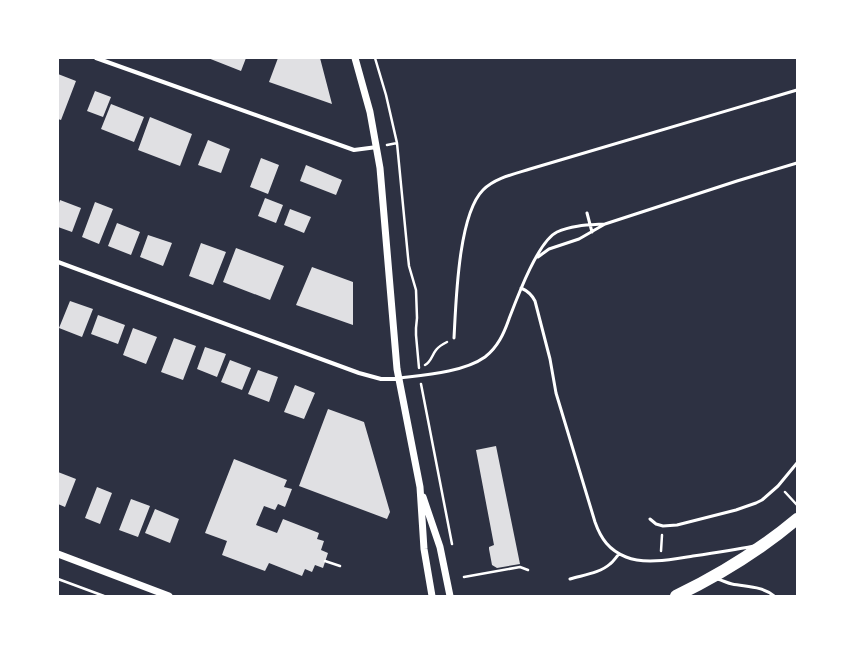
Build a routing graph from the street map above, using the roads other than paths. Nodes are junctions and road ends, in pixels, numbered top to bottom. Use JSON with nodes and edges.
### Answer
{"nodes":[{"id":1,"x":96,"y":58,"type":"edge"},
{"id":2,"x":355,"y":58,"type":"edge"},
{"id":3,"x":797,"y":90,"type":"edge"},
{"id":4,"x":376,"y":147,"type":"junction"},
{"id":5,"x":797,"y":163,"type":"edge"},
{"id":6,"x":587,"y":213,"type":"dead end"},
{"id":7,"x":605,"y":224,"type":"junction"},
{"id":8,"x":590,"y":225,"type":"junction"},
{"id":9,"x":592,"y":232,"type":"junction"},
{"id":10,"x":535,"y":260,"type":"junction"},
{"id":11,"x":58,"y":262,"type":"edge"},
{"id":12,"x":521,"y":288,"type":"junction"},
{"id":13,"x":454,"y":338,"type":"road end"},
{"id":14,"x":398,"y":379,"type":"junction"},
{"id":15,"x":797,"y":463,"type":"edge"},
{"id":16,"x":420,"y":487,"type":"junction"},
{"id":17,"x":797,"y":519,"type":"edge"},
{"id":18,"x":650,"y":520,"type":"dead end"},
{"id":19,"x":766,"y":544,"type":"junction"},
{"id":20,"x":58,"y":554,"type":"edge"},
{"id":21,"x":619,"y":554,"type":"junction"},
{"id":22,"x":713,"y":577,"type":"junction"},
{"id":23,"x":570,"y":579,"type":"dead end"},
{"id":24,"x":169,"y":596,"type":"edge"},
{"id":25,"x":432,"y":596,"type":"edge"},
{"id":26,"x":450,"y":596,"type":"edge"},
{"id":27,"x":676,"y":596,"type":"edge"},
{"id":28,"x":774,"y":596,"type":"edge"}],
"edges":[{"from":1,"to":4,"type":"street"},
{"from":2,"to":4,"type":"street"},
{"from":3,"to":13,"type":"lane"},
{"from":4,"to":14,"type":"street"},
{"from":5,"to":7,"type":"lane"},
{"from":6,"to":8,"type":"lane"},
{"from":7,"to":8,"type":"lane"},
{"from":7,"to":9,"type":"lane"},
{"from":8,"to":9,"type":"lane"},
{"from":8,"to":10,"type":"lane"},
{"from":9,"to":10,"type":"lane"},
{"from":10,"to":12,"type":"lane"},
{"from":11,"to":14,"type":"street"},
{"from":12,"to":14,"type":"lane"},
{"from":12,"to":21,"type":"lane"},
{"from":14,"to":16,"type":"street"},
{"from":15,"to":18,"type":"lane"},
{"from":16,"to":25,"type":"street"},
{"from":16,"to":26,"type":"street"},
{"from":17,"to":19,"type":"highway"},
{"from":19,"to":21,"type":"lane"},
{"from":19,"to":22,"type":"highway"},
{"from":20,"to":24,"type":"street"},
{"from":21,"to":23,"type":"lane"},
{"from":22,"to":27,"type":"highway"},
{"from":22,"to":28,"type":"lane"}]}
